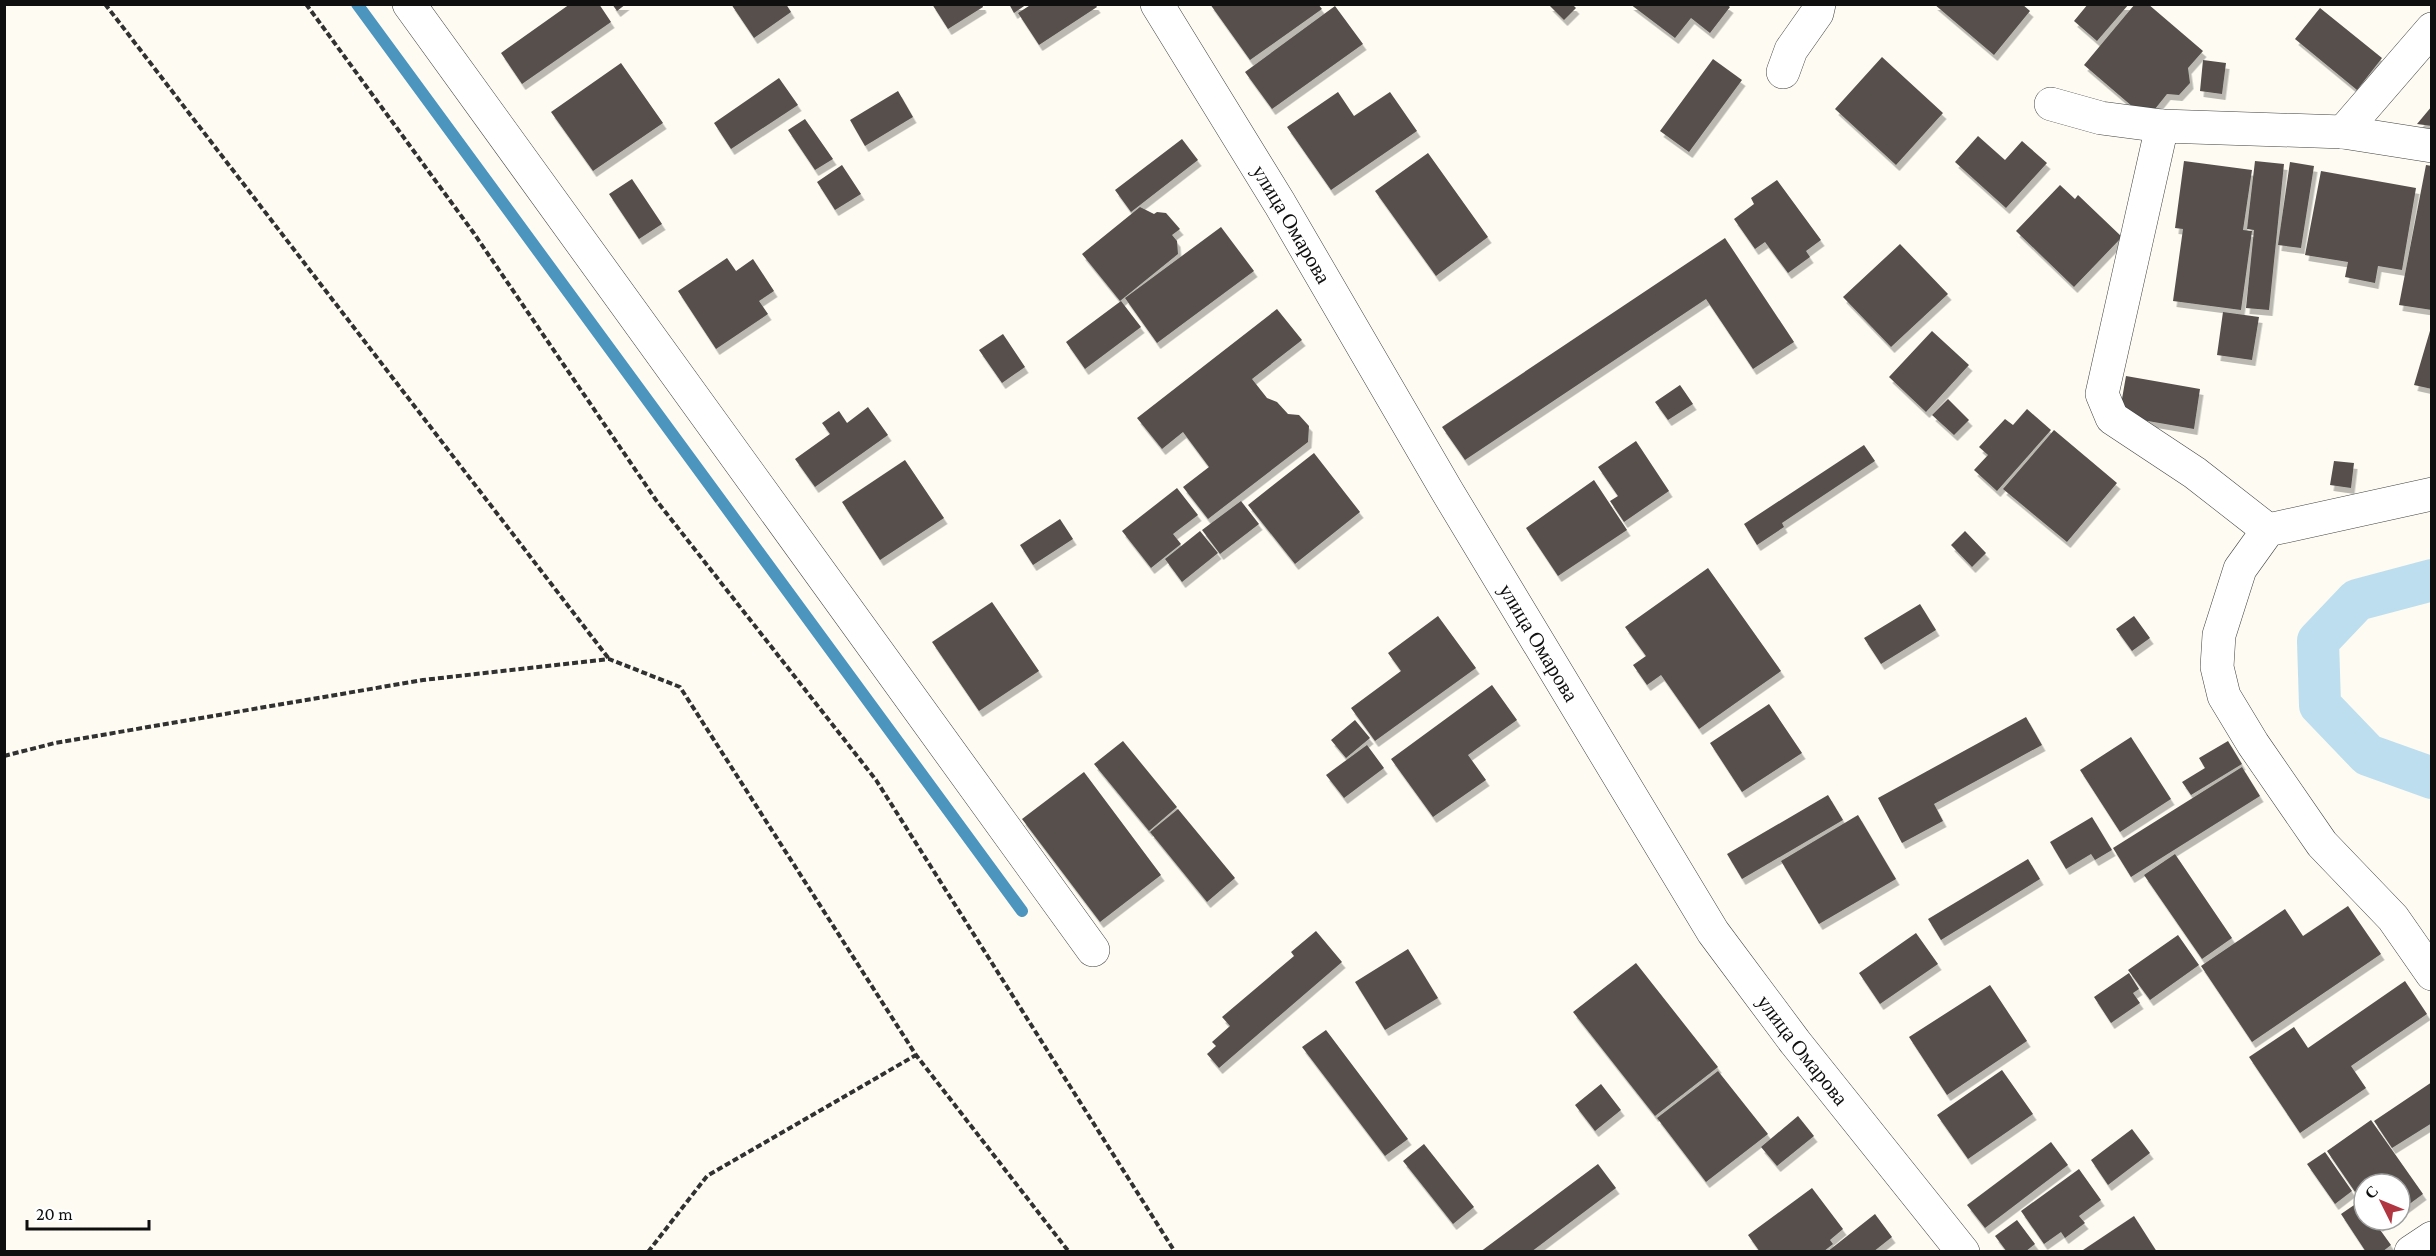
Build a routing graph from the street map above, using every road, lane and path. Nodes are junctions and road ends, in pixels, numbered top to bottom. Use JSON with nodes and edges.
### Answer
{"nodes":[{"id":1,"x":105,"y":4,"type":"edge"},
{"id":2,"x":306,"y":4,"type":"edge"},
{"id":3,"x":409,"y":4,"type":"edge"},
{"id":4,"x":1157,"y":4,"type":"edge"},
{"id":5,"x":1819,"y":4,"type":"edge"},
{"id":6,"x":2432,"y":29,"type":"edge"},
{"id":7,"x":1783,"y":72,"type":"dead end"},
{"id":8,"x":2050,"y":104,"type":"dead end"},
{"id":9,"x":2162,"y":126,"type":"junction"},
{"id":10,"x":2343,"y":132,"type":"junction"},
{"id":11,"x":2432,"y":146,"type":"edge"},
{"id":12,"x":2432,"y":494,"type":"edge"},
{"id":13,"x":2268,"y":530,"type":"junction"},
{"id":14,"x":609,"y":660,"type":"junction"},
{"id":15,"x":4,"y":756,"type":"edge"},
{"id":16,"x":1094,"y":950,"type":"dead end"},
{"id":17,"x":2432,"y":974,"type":"edge"},
{"id":18,"x":916,"y":1055,"type":"junction"},
{"id":19,"x":2432,"y":1238,"type":"edge"},
{"id":20,"x":648,"y":1251,"type":"edge"},
{"id":21,"x":1069,"y":1251,"type":"edge"},
{"id":22,"x":1175,"y":1251,"type":"edge"},
{"id":23,"x":1963,"y":1251,"type":"edge"},
{"id":24,"x":2411,"y":1251,"type":"edge"}],
"edges":[{"from":1,"to":14,"type":"path"},
{"from":2,"to":22,"type":"path"},
{"from":3,"to":16,"type":"street"},
{"from":4,"to":23,"type":"street","name":"улица Омарова"},
{"from":5,"to":7,"type":"street"},
{"from":6,"to":10,"type":"street"},
{"from":8,"to":9,"type":"street"},
{"from":9,"to":10,"type":"street"},
{"from":9,"to":13,"type":"street"},
{"from":10,"to":11,"type":"street"},
{"from":12,"to":13,"type":"street"},
{"from":13,"to":17,"type":"street"},
{"from":14,"to":15,"type":"path"},
{"from":14,"to":18,"type":"path"},
{"from":18,"to":20,"type":"path"},
{"from":18,"to":21,"type":"path"},
{"from":19,"to":24,"type":"street"}]}
